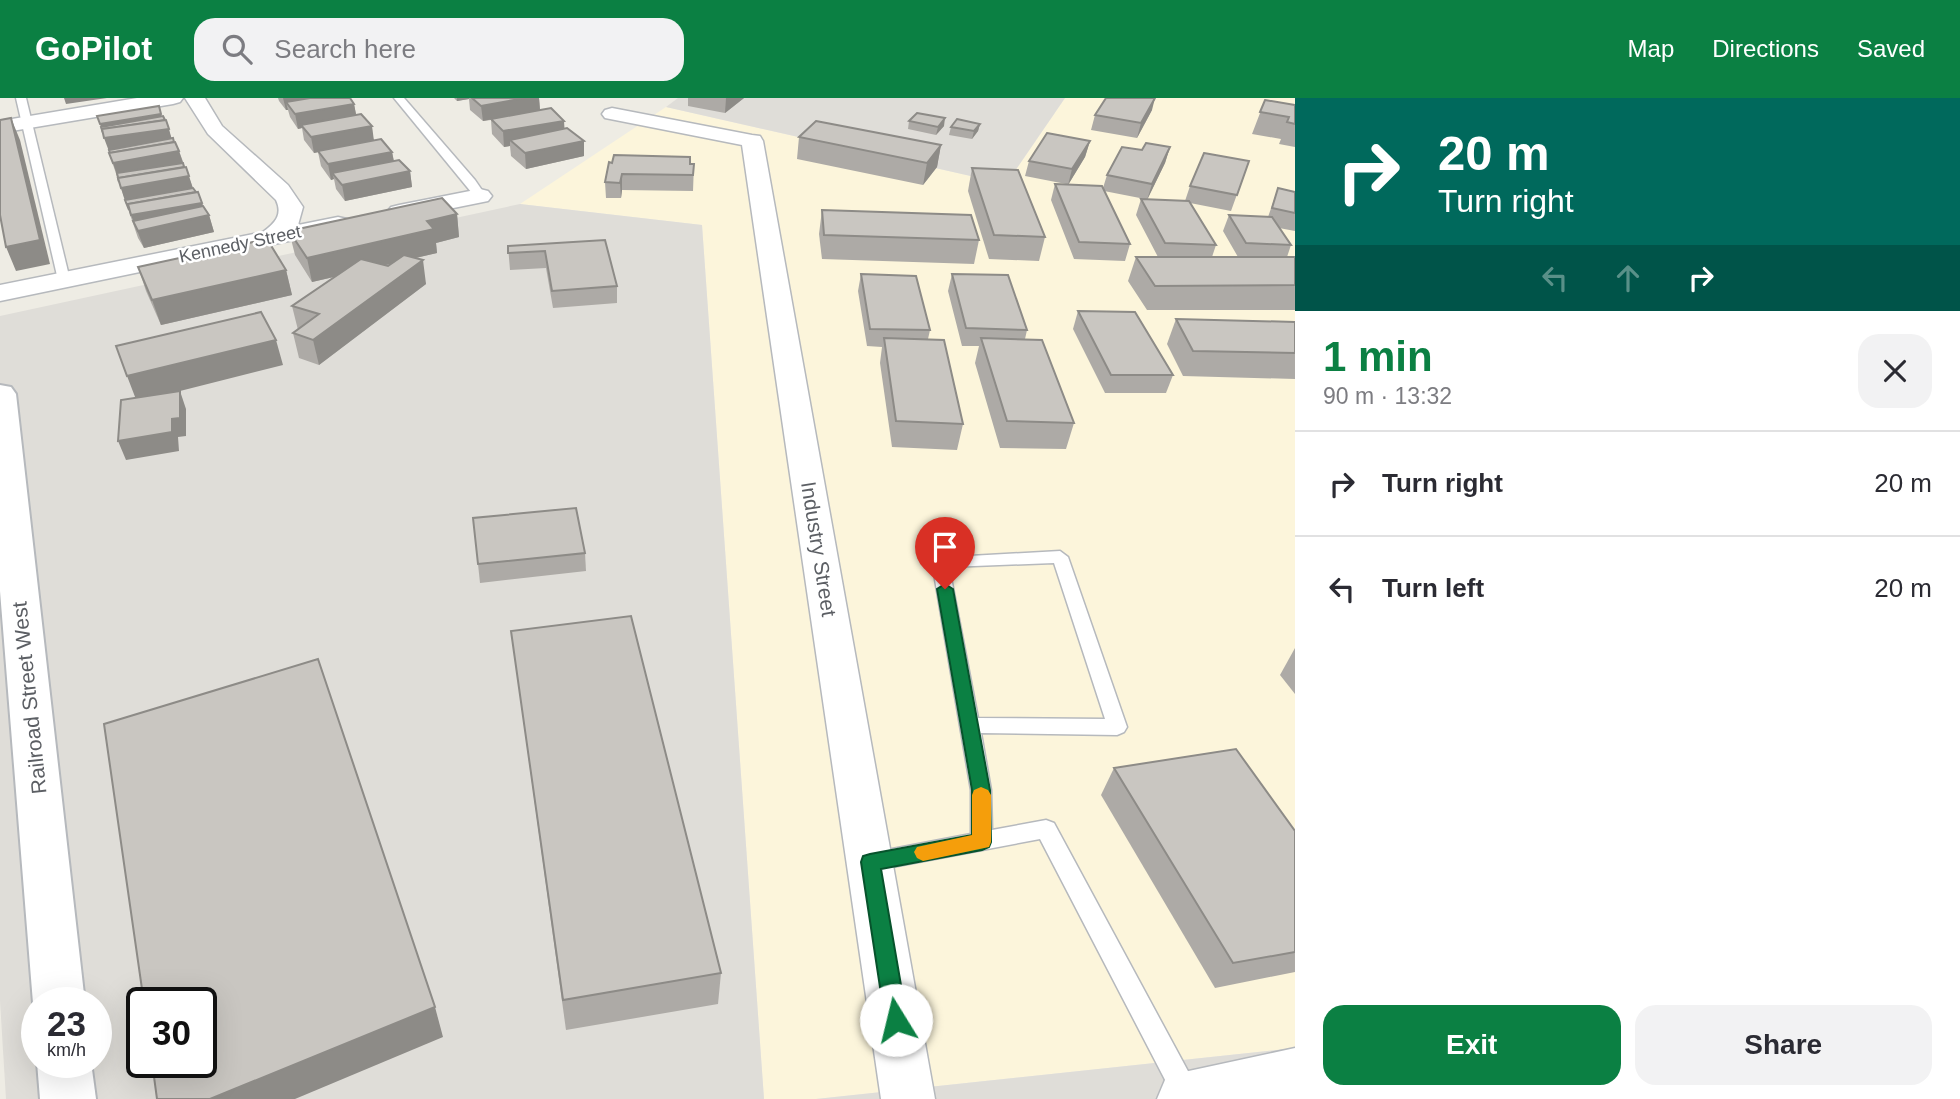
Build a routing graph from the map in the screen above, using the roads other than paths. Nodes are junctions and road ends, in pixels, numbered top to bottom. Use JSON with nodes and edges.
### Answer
{"nodes":[{"id":1,"x":21,"y":98,"type":"edge"},
{"id":2,"x":173,"y":98,"type":"edge"},
{"id":3,"x":195,"y":98,"type":"edge"},
{"id":4,"x":399,"y":98,"type":"edge"},
{"id":5,"x":612,"y":114,"type":"dead end"},
{"id":6,"x":26,"y":123,"type":"junction"},
{"id":7,"x":0,"y":127,"type":"edge"},
{"id":8,"x":480,"y":196,"type":"joint"},
{"id":9,"x":272,"y":237,"type":"junction"},
{"id":10,"x":64,"y":280,"type":"junction"},
{"id":11,"x":0,"y":293,"type":"edge"},
{"id":12,"x":0,"y":394,"type":"edge"},
{"id":13,"x":969,"y":725,"type":"junction"},
{"id":14,"x":982,"y":842,"type":"junction"},
{"id":15,"x":870,"y":862,"type":"junction"},
{"id":16,"x":57,"y":987,"type":"edge"},
{"id":17,"x":1295,"y":1074,"type":"edge"},
{"id":18,"x":66,"y":1078,"type":"edge"},
{"id":19,"x":1187,"y":1098,"type":"edge"},
{"id":20,"x":68,"y":1099,"type":"edge"},
{"id":21,"x":908,"y":1099,"type":"edge"}],
"edges":[{"from":1,"to":6,"type":"lane"},
{"from":2,"to":6,"type":"street"},
{"from":3,"to":9,"type":"street"},
{"from":4,"to":8,"type":"lane"},
{"from":5,"to":15,"type":"street","name":"Industry Street"},
{"from":6,"to":7,"type":"street"},
{"from":6,"to":10,"type":"lane"},
{"from":8,"to":9,"type":"street","name":"Kennedy Street"},
{"from":9,"to":10,"type":"street","name":"Kennedy Street"},
{"from":10,"to":11,"type":"street","name":"Kennedy Street"},
{"from":12,"to":16,"type":"street","name":"Railroad Street West"},
{"from":13,"to":13,"type":"lane"},
{"from":13,"to":14,"type":"lane"},
{"from":14,"to":15,"type":"lane"},
{"from":14,"to":19,"type":"lane"},
{"from":15,"to":21,"type":"street","name":"Industry Street"},
{"from":17,"to":19,"type":"street"},
{"from":18,"to":20,"type":"street"}]}
